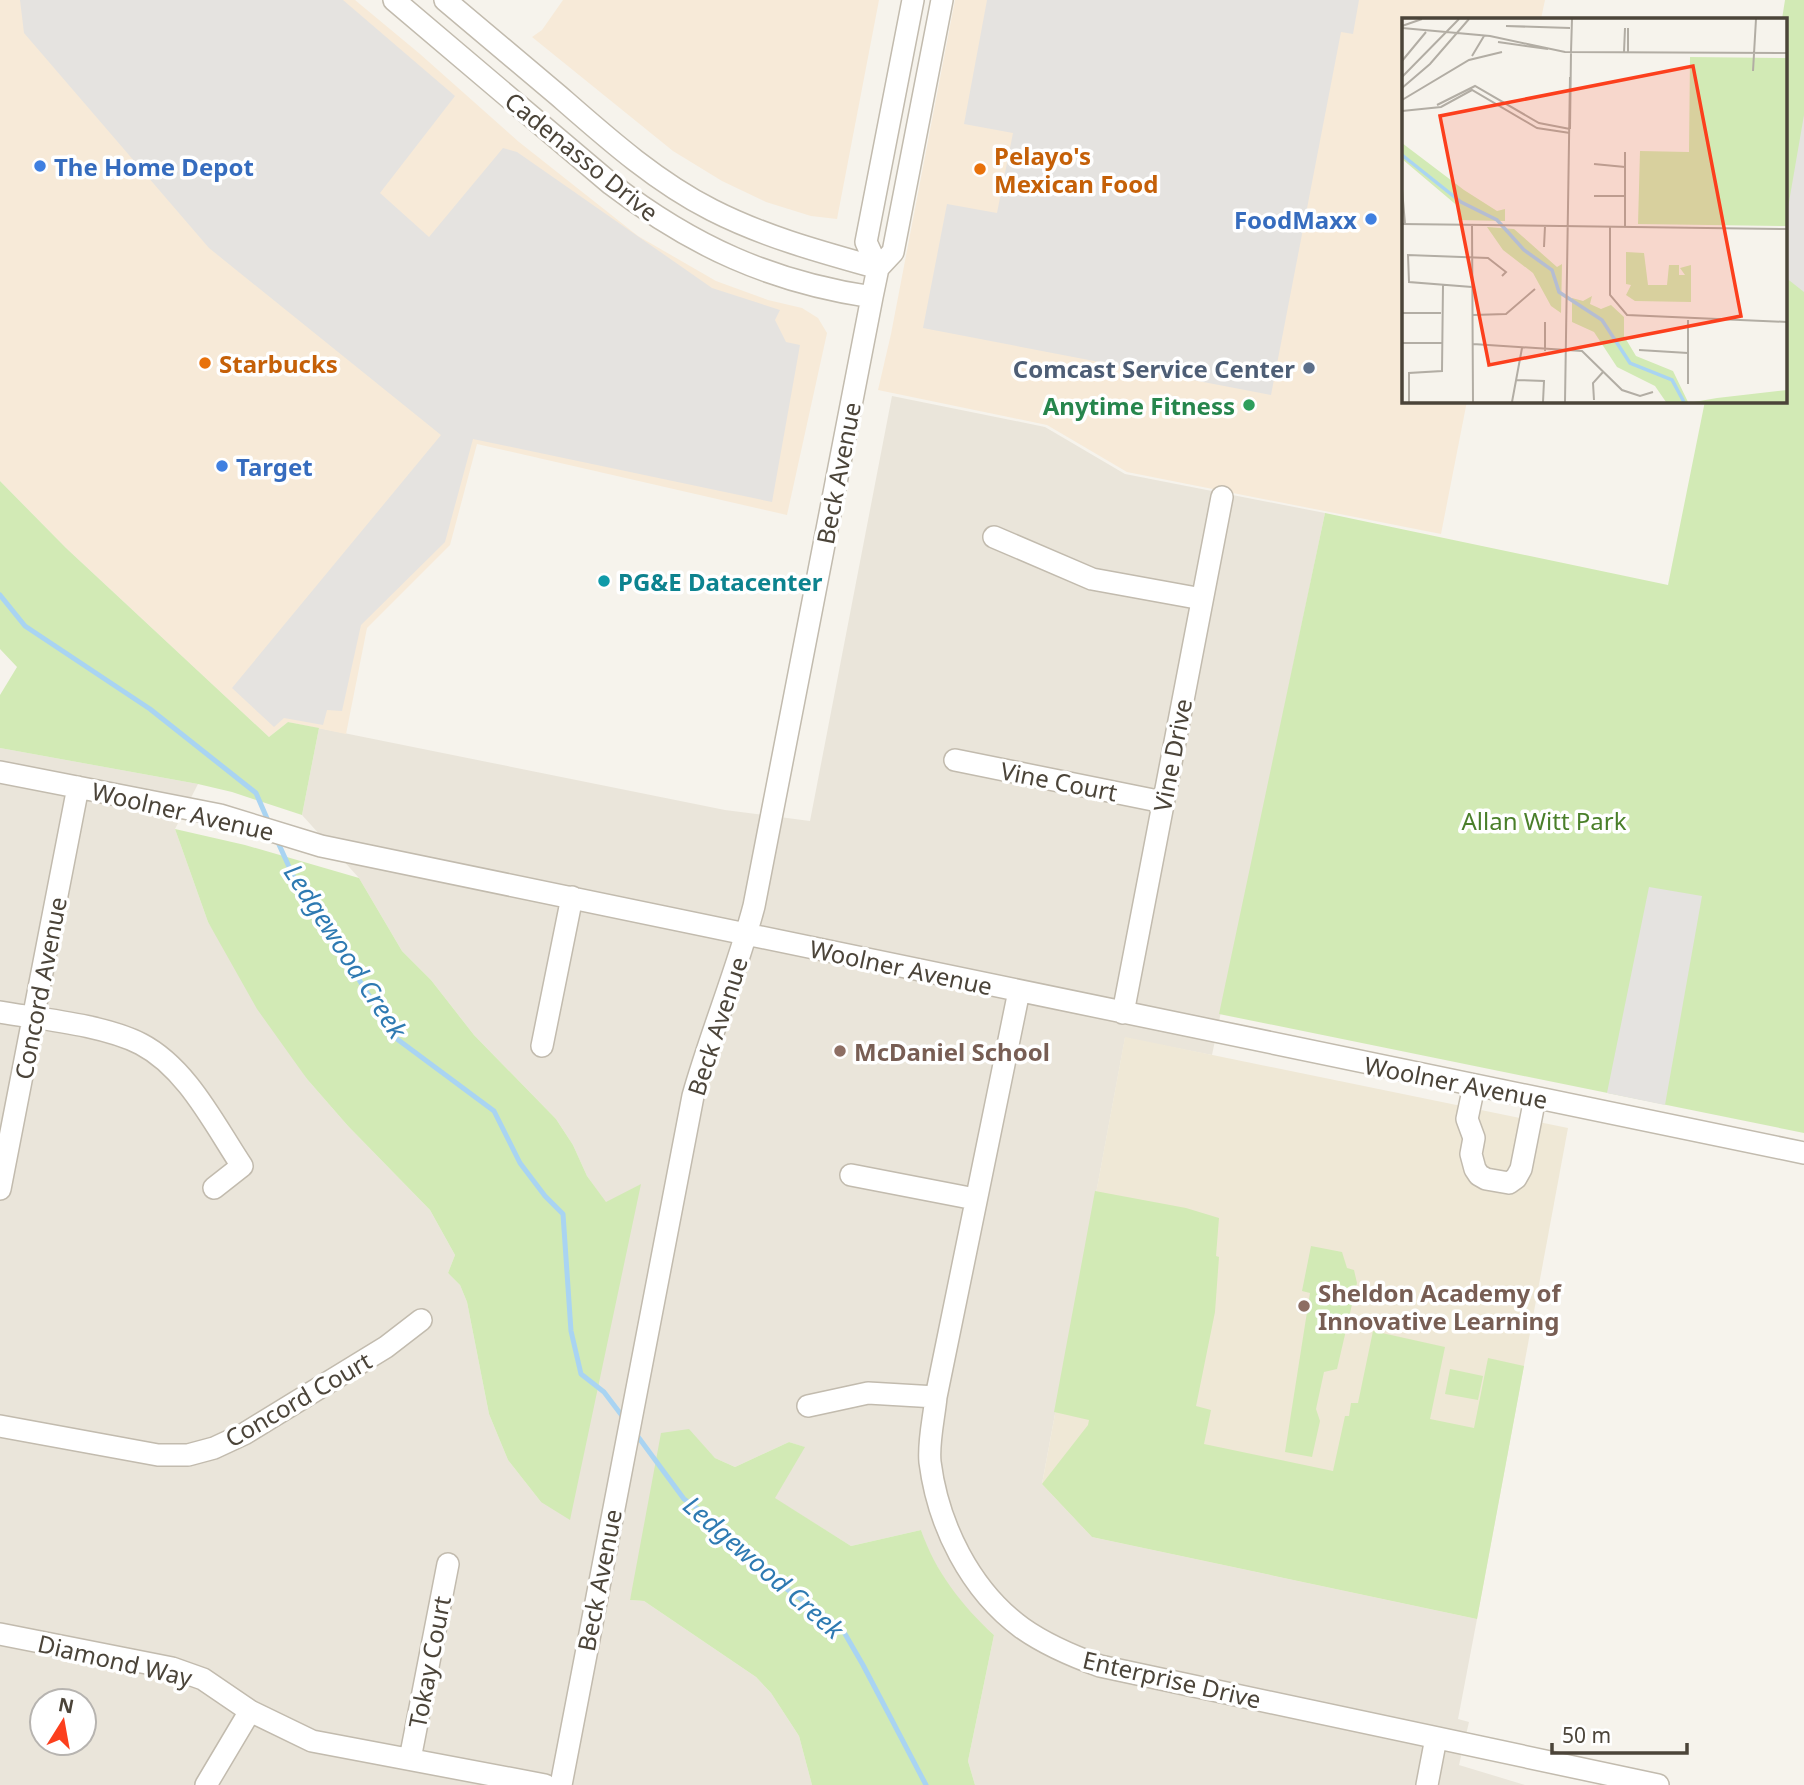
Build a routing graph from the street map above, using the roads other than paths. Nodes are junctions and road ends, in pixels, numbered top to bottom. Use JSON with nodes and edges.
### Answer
{"nodes":[{"id":1,"x":394,"y":0,"type":"edge"},
{"id":2,"x":445,"y":0,"type":"edge"},
{"id":3,"x":913,"y":0,"type":"edge"},
{"id":4,"x":942,"y":0,"type":"edge"},
{"id":5,"x":878,"y":268,"type":"junction"},
{"id":6,"x":872,"y":297,"type":"junction"},
{"id":7,"x":1222,"y":497,"type":"dead end"},
{"id":8,"x":994,"y":537,"type":"dead end"},
{"id":9,"x":1202,"y":599,"type":"junction"},
{"id":10,"x":955,"y":760,"type":"dead end"},
{"id":11,"x":0,"y":772,"type":"edge"},
{"id":12,"x":78,"y":787,"type":"junction"},
{"id":13,"x":1163,"y":802,"type":"junction"},
{"id":14,"x":572,"y":897,"type":"junction"},
{"id":15,"x":747,"y":934,"type":"junction"},
{"id":16,"x":1019,"y":991,"type":"junction"},
{"id":17,"x":0,"y":1012,"type":"edge"},
{"id":18,"x":1123,"y":1013,"type":"junction"},
{"id":19,"x":35,"y":1018,"type":"junction"},
{"id":20,"x":542,"y":1046,"type":"dead end"},
{"id":21,"x":1474,"y":1086,"type":"junction"},
{"id":22,"x":1535,"y":1098,"type":"junction"},
{"id":23,"x":1804,"y":1153,"type":"edge"},
{"id":24,"x":851,"y":1175,"type":"dead end"},
{"id":25,"x":214,"y":1188,"type":"dead end"},
{"id":26,"x":0,"y":1189,"type":"edge"},
{"id":27,"x":975,"y":1199,"type":"junction"},
{"id":28,"x":421,"y":1320,"type":"dead end"},
{"id":29,"x":936,"y":1397,"type":"junction"},
{"id":30,"x":808,"y":1406,"type":"dead end"},
{"id":31,"x":0,"y":1426,"type":"edge"},
{"id":32,"x":447,"y":1564,"type":"dead end"},
{"id":33,"x":0,"y":1634,"type":"edge"},
{"id":34,"x":250,"y":1711,"type":"junction"},
{"id":35,"x":1436,"y":1738,"type":"junction"},
{"id":36,"x":410,"y":1759,"type":"junction"},
{"id":37,"x":206,"y":1785,"type":"edge"},
{"id":38,"x":545,"y":1785,"type":"edge"},
{"id":39,"x":561,"y":1785,"type":"edge"},
{"id":40,"x":1427,"y":1785,"type":"edge"},
{"id":41,"x":1658,"y":1785,"type":"edge"}],
"edges":[{"from":1,"to":6,"type":"street","name":"Cadenasso Drive"},
{"from":2,"to":5,"type":"street","name":"Cadenasso Drive"},
{"from":3,"to":5,"type":"street"},
{"from":4,"to":5,"type":"street","name":"Beck Avenue"},
{"from":5,"to":6,"type":"street","name":"Beck Avenue"},
{"from":6,"to":15,"type":"street","name":"Beck Avenue"},
{"from":7,"to":9,"type":"street","name":"Vine Drive"},
{"from":8,"to":9,"type":"street"},
{"from":9,"to":13,"type":"street","name":"Vine Drive"},
{"from":10,"to":13,"type":"street","name":"Vine Court"},
{"from":11,"to":12,"type":"street","name":"Woolner Avenue"},
{"from":12,"to":14,"type":"street","name":"Woolner Avenue"},
{"from":12,"to":19,"type":"street","name":"Concord Avenue"},
{"from":13,"to":18,"type":"street","name":"Vine Drive"},
{"from":14,"to":15,"type":"street","name":"Woolner Avenue"},
{"from":14,"to":20,"type":"street"},
{"from":15,"to":16,"type":"street","name":"Woolner Avenue"},
{"from":15,"to":39,"type":"street","name":"Beck Avenue"},
{"from":16,"to":18,"type":"street","name":"Woolner Avenue"},
{"from":16,"to":27,"type":"street","name":"Enterprise Drive"},
{"from":17,"to":19,"type":"street"},
{"from":18,"to":21,"type":"street","name":"Woolner Avenue"},
{"from":19,"to":25,"type":"street"},
{"from":19,"to":26,"type":"street","name":"Concord Avenue"},
{"from":21,"to":22,"type":"street","name":"Woolner Avenue"},
{"from":21,"to":22,"type":"street"},
{"from":22,"to":23,"type":"street","name":"Woolner Avenue"},
{"from":24,"to":27,"type":"street"},
{"from":27,"to":29,"type":"street","name":"Enterprise Drive"},
{"from":28,"to":31,"type":"street","name":"Concord Court"},
{"from":29,"to":30,"type":"street"},
{"from":29,"to":35,"type":"street","name":"Enterprise Drive"},
{"from":32,"to":36,"type":"street","name":"Tokay Court"},
{"from":33,"to":34,"type":"street","name":"Diamond Way"},
{"from":34,"to":36,"type":"street","name":"Diamond Way"},
{"from":34,"to":37,"type":"street"},
{"from":35,"to":40,"type":"street"},
{"from":35,"to":41,"type":"street","name":"Enterprise Drive"},
{"from":36,"to":38,"type":"street","name":"Diamond Way"}]}
